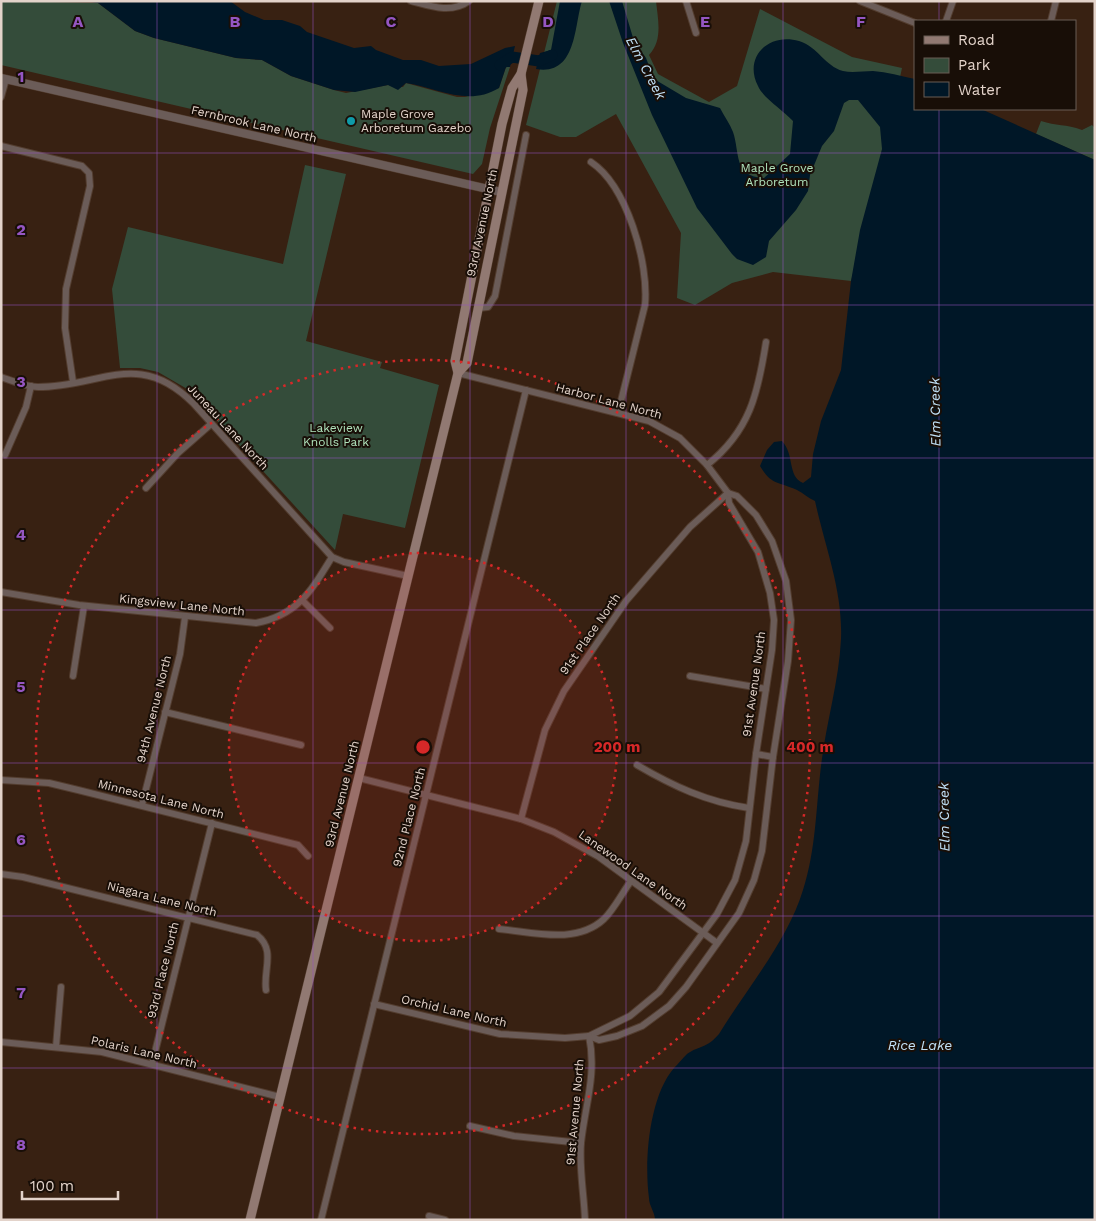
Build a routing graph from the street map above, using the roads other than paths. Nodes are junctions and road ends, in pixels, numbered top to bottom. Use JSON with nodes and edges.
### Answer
{"nodes":[{"id":1,"x":410,"y":1,"type":"edge"},
{"id":2,"x":469,"y":1,"type":"edge"},
{"id":3,"x":539,"y":1,"type":"edge"},
{"id":4,"x":686,"y":1,"type":"edge"},
{"id":5,"x":860,"y":1,"type":"edge"},
{"id":6,"x":953,"y":1,"type":"edge"},
{"id":7,"x":1056,"y":1,"type":"edge"},
{"id":8,"x":946,"y":20,"type":"edge"},
{"id":9,"x":1051,"y":20,"type":"edge"},
{"id":10,"x":914,"y":23,"type":"edge"},
{"id":11,"x":696,"y":33,"type":"dead end"},
{"id":12,"x":521,"y":74,"type":"junction"},
{"id":13,"x":4,"y":78,"type":"edge"},
{"id":14,"x":1,"y":98,"type":"edge"},
{"id":15,"x":526,"y":135,"type":"dead end"},
{"id":16,"x":1,"y":146,"type":"edge"},
{"id":17,"x":591,"y":162,"type":"dead end"},
{"id":18,"x":488,"y":189,"type":"junction"},
{"id":19,"x":501,"y":192,"type":"junction"},
{"id":20,"x":515,"y":195,"type":"junction"},
{"id":21,"x":478,"y":308,"type":"junction"},
{"id":22,"x":766,"y":342,"type":"dead end"},
{"id":23,"x":458,"y":374,"type":"junction"},
{"id":24,"x":1,"y":377,"type":"edge"},
{"id":25,"x":73,"y":382,"type":"junction"},
{"id":26,"x":31,"y":386,"type":"junction"},
{"id":27,"x":526,"y":390,"type":"junction"},
{"id":28,"x":618,"y":413,"type":"junction"},
{"id":29,"x":211,"y":424,"type":"junction"},
{"id":30,"x":5,"y":454,"type":"dead end"},
{"id":31,"x":708,"y":464,"type":"junction"},
{"id":32,"x":146,"y":488,"type":"dead end"},
{"id":33,"x":728,"y":493,"type":"junction"},
{"id":34,"x":332,"y":557,"type":"junction"},
{"id":35,"x":408,"y":576,"type":"junction"},
{"id":36,"x":1,"y":592,"type":"edge"},
{"id":37,"x":302,"y":600,"type":"junction"},
{"id":38,"x":84,"y":606,"type":"junction"},
{"id":39,"x":186,"y":617,"type":"junction"},
{"id":40,"x":330,"y":628,"type":"dead end"},
{"id":41,"x":73,"y":676,"type":"dead end"},
{"id":42,"x":690,"y":676,"type":"dead end"},
{"id":43,"x":766,"y":689,"type":"junction"},
{"id":44,"x":165,"y":712,"type":"junction"},
{"id":45,"x":301,"y":745,"type":"dead end"},
{"id":46,"x":756,"y":754,"type":"junction"},
{"id":47,"x":773,"y":756,"type":"junction"},
{"id":48,"x":637,"y":765,"type":"dead end"},
{"id":49,"x":359,"y":778,"type":"junction"},
{"id":50,"x":1,"y":780,"type":"edge"},
{"id":51,"x":426,"y":794,"type":"junction"},
{"id":52,"x":142,"y":805,"type":"junction"},
{"id":53,"x":749,"y":808,"type":"junction"},
{"id":54,"x":520,"y":819,"type":"junction"},
{"id":55,"x":212,"y":823,"type":"junction"},
{"id":56,"x":308,"y":856,"type":"dead end"},
{"id":57,"x":1,"y":874,"type":"edge"},
{"id":58,"x":631,"y":881,"type":"junction"},
{"id":59,"x":188,"y":917,"type":"junction"},
{"id":60,"x":499,"y":929,"type":"dead end"},
{"id":61,"x":703,"y":933,"type":"junction"},
{"id":62,"x":717,"y":943,"type":"junction"},
{"id":63,"x":61,"y":987,"type":"dead end"},
{"id":64,"x":266,"y":990,"type":"dead end"},
{"id":65,"x":374,"y":1004,"type":"junction"},
{"id":66,"x":589,"y":1036,"type":"junction"},
{"id":67,"x":1,"y":1042,"type":"edge"},
{"id":68,"x":56,"y":1047,"type":"junction"},
{"id":69,"x":152,"y":1064,"type":"junction"},
{"id":70,"x":280,"y":1096,"type":"junction"},
{"id":71,"x":470,"y":1126,"type":"dead end"},
{"id":72,"x":581,"y":1143,"type":"junction"},
{"id":73,"x":428,"y":1216,"type":"dead end"},
{"id":74,"x":250,"y":1220,"type":"edge"},
{"id":75,"x":321,"y":1220,"type":"edge"},
{"id":76,"x":445,"y":1220,"type":"edge"},
{"id":77,"x":585,"y":1220,"type":"edge"}],
"edges":[{"from":1,"to":2,"type":"street"},
{"from":3,"to":12,"type":"main road","name":"93rd Avenue North"},
{"from":4,"to":11,"type":"street"},
{"from":5,"to":10,"type":"street"},
{"from":6,"to":8,"type":"street"},
{"from":7,"to":9,"type":"street"},
{"from":12,"to":18,"type":"main road","name":"93rd Avenue North"},
{"from":12,"to":19,"type":"main road","name":"93rd Avenue North"},
{"from":13,"to":14,"type":"street"},
{"from":13,"to":18,"type":"street","name":"Fernbrook Lane North"},
{"from":15,"to":20,"type":"street"},
{"from":16,"to":25,"type":"street"},
{"from":17,"to":28,"type":"street"},
{"from":18,"to":19,"type":"street","name":"Fernbrook Lane North"},
{"from":18,"to":23,"type":"main road","name":"93rd Avenue North"},
{"from":19,"to":20,"type":"street"},
{"from":19,"to":21,"type":"main road","name":"93rd Avenue North"},
{"from":20,"to":21,"type":"street"},
{"from":21,"to":23,"type":"main road","name":"93rd Avenue North"},
{"from":22,"to":31,"type":"street"},
{"from":23,"to":27,"type":"street","name":"Harbor Lane North"},
{"from":23,"to":35,"type":"main road","name":"93rd Avenue North"},
{"from":24,"to":26,"type":"street","name":"Juneau Lane North"},
{"from":25,"to":26,"type":"street","name":"Juneau Lane North"},
{"from":25,"to":29,"type":"street","name":"Juneau Lane North"},
{"from":26,"to":30,"type":"street"},
{"from":27,"to":28,"type":"street","name":"Harbor Lane North"},
{"from":27,"to":51,"type":"street","name":"92nd Place North"},
{"from":28,"to":31,"type":"street","name":"Harbor Lane North"},
{"from":29,"to":32,"type":"street"},
{"from":29,"to":34,"type":"street","name":"Juneau Lane North"},
{"from":31,"to":33,"type":"street","name":"Harbor Lane North"},
{"from":33,"to":43,"type":"street","name":"91st Avenue North"},
{"from":33,"to":47,"type":"street"},
{"from":33,"to":54,"type":"street","name":"91st Place North"},
{"from":34,"to":35,"type":"street"},
{"from":34,"to":37,"type":"street","name":"Kingsview Lane North"},
{"from":35,"to":49,"type":"main road","name":"93rd Avenue North"},
{"from":36,"to":38,"type":"street","name":"Kingsview Lane North"},
{"from":37,"to":39,"type":"street","name":"Kingsview Lane North"},
{"from":37,"to":40,"type":"street"},
{"from":38,"to":39,"type":"street","name":"Kingsview Lane North"},
{"from":38,"to":41,"type":"street"},
{"from":39,"to":44,"type":"street","name":"94th Avenue North"},
{"from":42,"to":43,"type":"street"},
{"from":43,"to":46,"type":"street","name":"91st Avenue North"},
{"from":44,"to":45,"type":"street"},
{"from":44,"to":52,"type":"street","name":"94th Avenue North"},
{"from":46,"to":47,"type":"street","name":"91st Avenue North"},
{"from":46,"to":53,"type":"street","name":"91st Avenue North"},
{"from":47,"to":62,"type":"street"},
{"from":48,"to":53,"type":"street"},
{"from":49,"to":51,"type":"street","name":"Lanewood Lane North"},
{"from":49,"to":70,"type":"main road","name":"93rd Avenue North"},
{"from":50,"to":52,"type":"street","name":"Minnesota Lane North"},
{"from":51,"to":54,"type":"street","name":"Lanewood Lane North"},
{"from":51,"to":65,"type":"street","name":"92nd Place North"},
{"from":52,"to":55,"type":"street","name":"Minnesota Lane North"},
{"from":53,"to":61,"type":"street","name":"91st Avenue North"},
{"from":54,"to":58,"type":"street","name":"Lanewood Lane North"},
{"from":55,"to":56,"type":"street","name":"Minnesota Lane North"},
{"from":55,"to":59,"type":"street","name":"93rd Place North"},
{"from":57,"to":59,"type":"street","name":"Niagara Lane North"},
{"from":58,"to":60,"type":"street"},
{"from":58,"to":61,"type":"street","name":"Lanewood Lane North"},
{"from":59,"to":64,"type":"street","name":"Niagara Lane North"},
{"from":59,"to":69,"type":"street","name":"93rd Place North"},
{"from":61,"to":62,"type":"street","name":"Lanewood Lane North"},
{"from":61,"to":66,"type":"street","name":"91st Avenue North"},
{"from":62,"to":66,"type":"street"},
{"from":63,"to":68,"type":"street"},
{"from":65,"to":66,"type":"street","name":"Orchid Lane North"},
{"from":65,"to":75,"type":"street","name":"92nd Place North"},
{"from":66,"to":72,"type":"street","name":"91st Avenue North"},
{"from":67,"to":68,"type":"street","name":"Polaris Lane North"},
{"from":68,"to":69,"type":"street","name":"Polaris Lane North"},
{"from":69,"to":70,"type":"street","name":"Polaris Lane North"},
{"from":70,"to":74,"type":"main road","name":"93rd Avenue North"},
{"from":71,"to":72,"type":"street"},
{"from":72,"to":77,"type":"street","name":"91st Avenue North"},
{"from":73,"to":76,"type":"street"}]}
